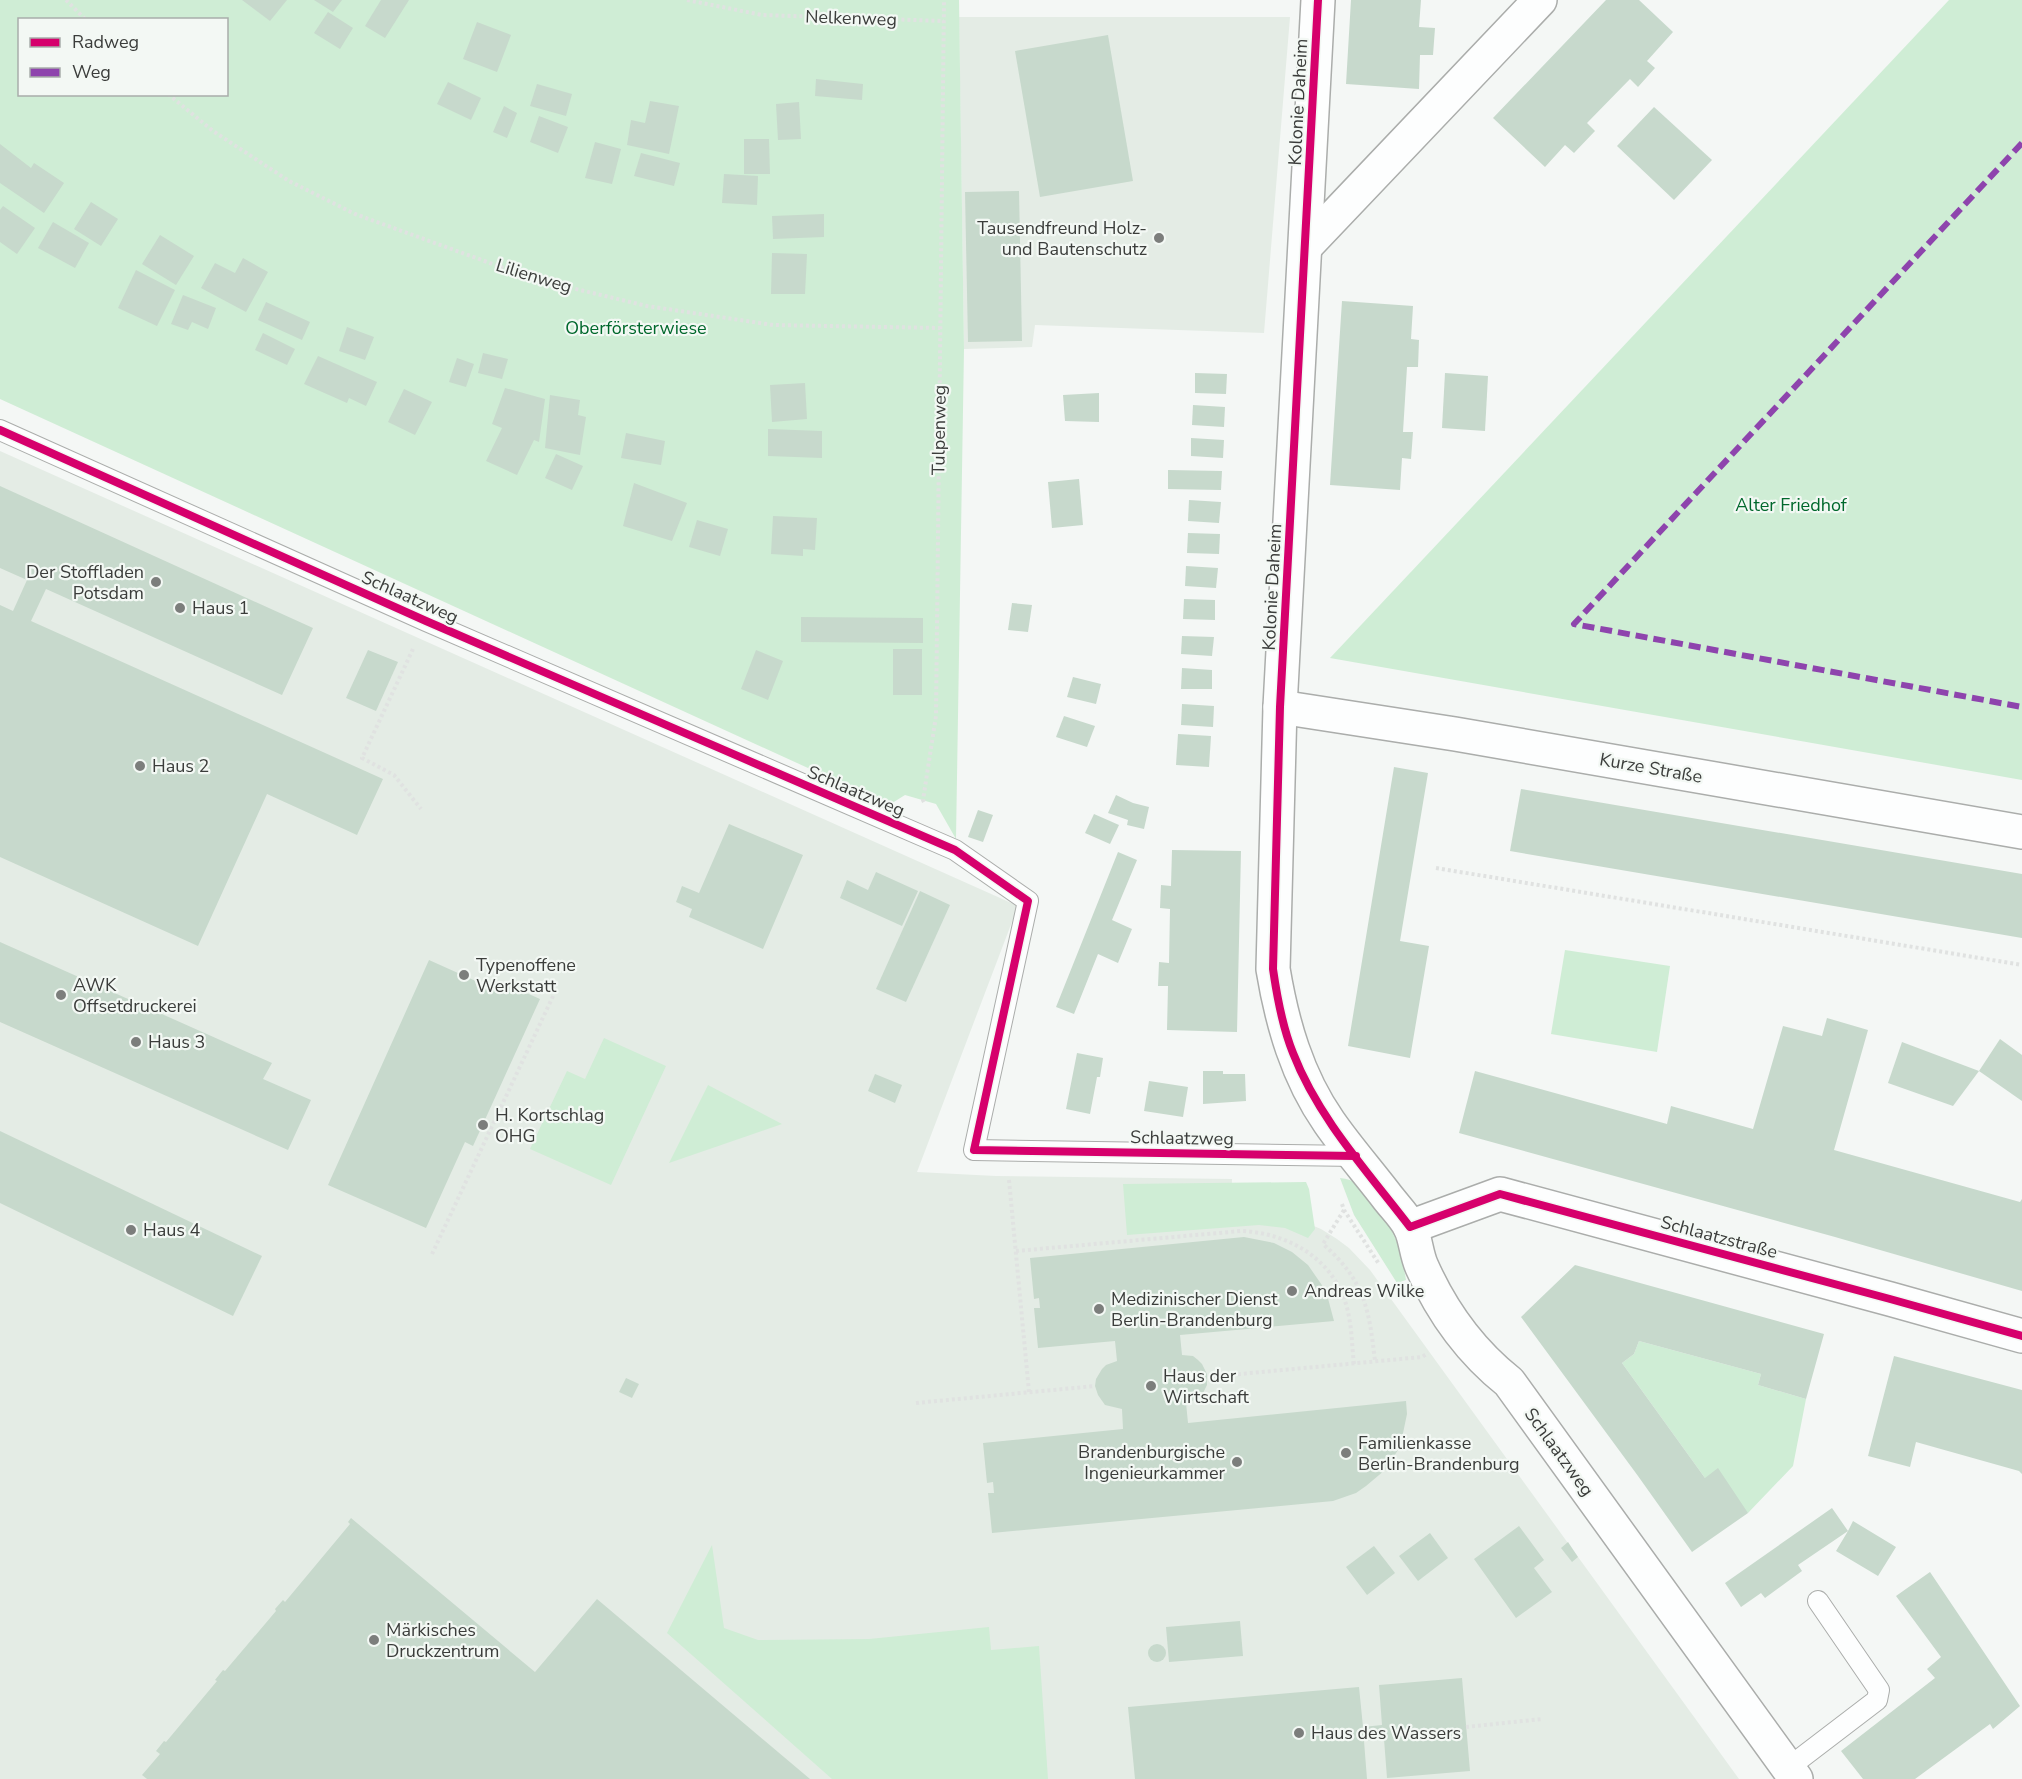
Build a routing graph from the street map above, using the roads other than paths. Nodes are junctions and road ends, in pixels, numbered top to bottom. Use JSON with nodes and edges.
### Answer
{"nodes":[{"id":1,"x":1317,"y":0,"type":"edge"},
{"id":2,"x":1540,"y":0,"type":"edge"},
{"id":3,"x":1306,"y":246,"type":"junction"},
{"id":4,"x":0,"y":430,"type":"edge"},
{"id":5,"x":1281,"y":707,"type":"junction"},
{"id":6,"x":2022,"y":832,"type":"edge"},
{"id":7,"x":1356,"y":1156,"type":"junction"},
{"id":8,"x":1410,"y":1227,"type":"junction"},
{"id":9,"x":2022,"y":1336,"type":"edge"},
{"id":10,"x":1818,"y":1600,"type":"dead end"},
{"id":11,"x":1792,"y":1774,"type":"edge"}],
"edges":[{"from":1,"to":3,"type":"street","name":"Kolonie Daheim"},
{"from":2,"to":3,"type":"street"},
{"from":3,"to":5,"type":"street","name":"Kolonie Daheim"},
{"from":4,"to":7,"type":"lane","name":"Schlaatzweg"},
{"from":5,"to":6,"type":"street","name":"Kurze Straße"},
{"from":5,"to":7,"type":"street","name":"Kolonie Daheim"},
{"from":7,"to":8,"type":"street","name":"Schlaatzweg"},
{"from":8,"to":9,"type":"street","name":"Schlaatzstraße"},
{"from":8,"to":11,"type":"street","name":"Schlaatzweg"},
{"from":10,"to":11,"type":"lane"}]}
